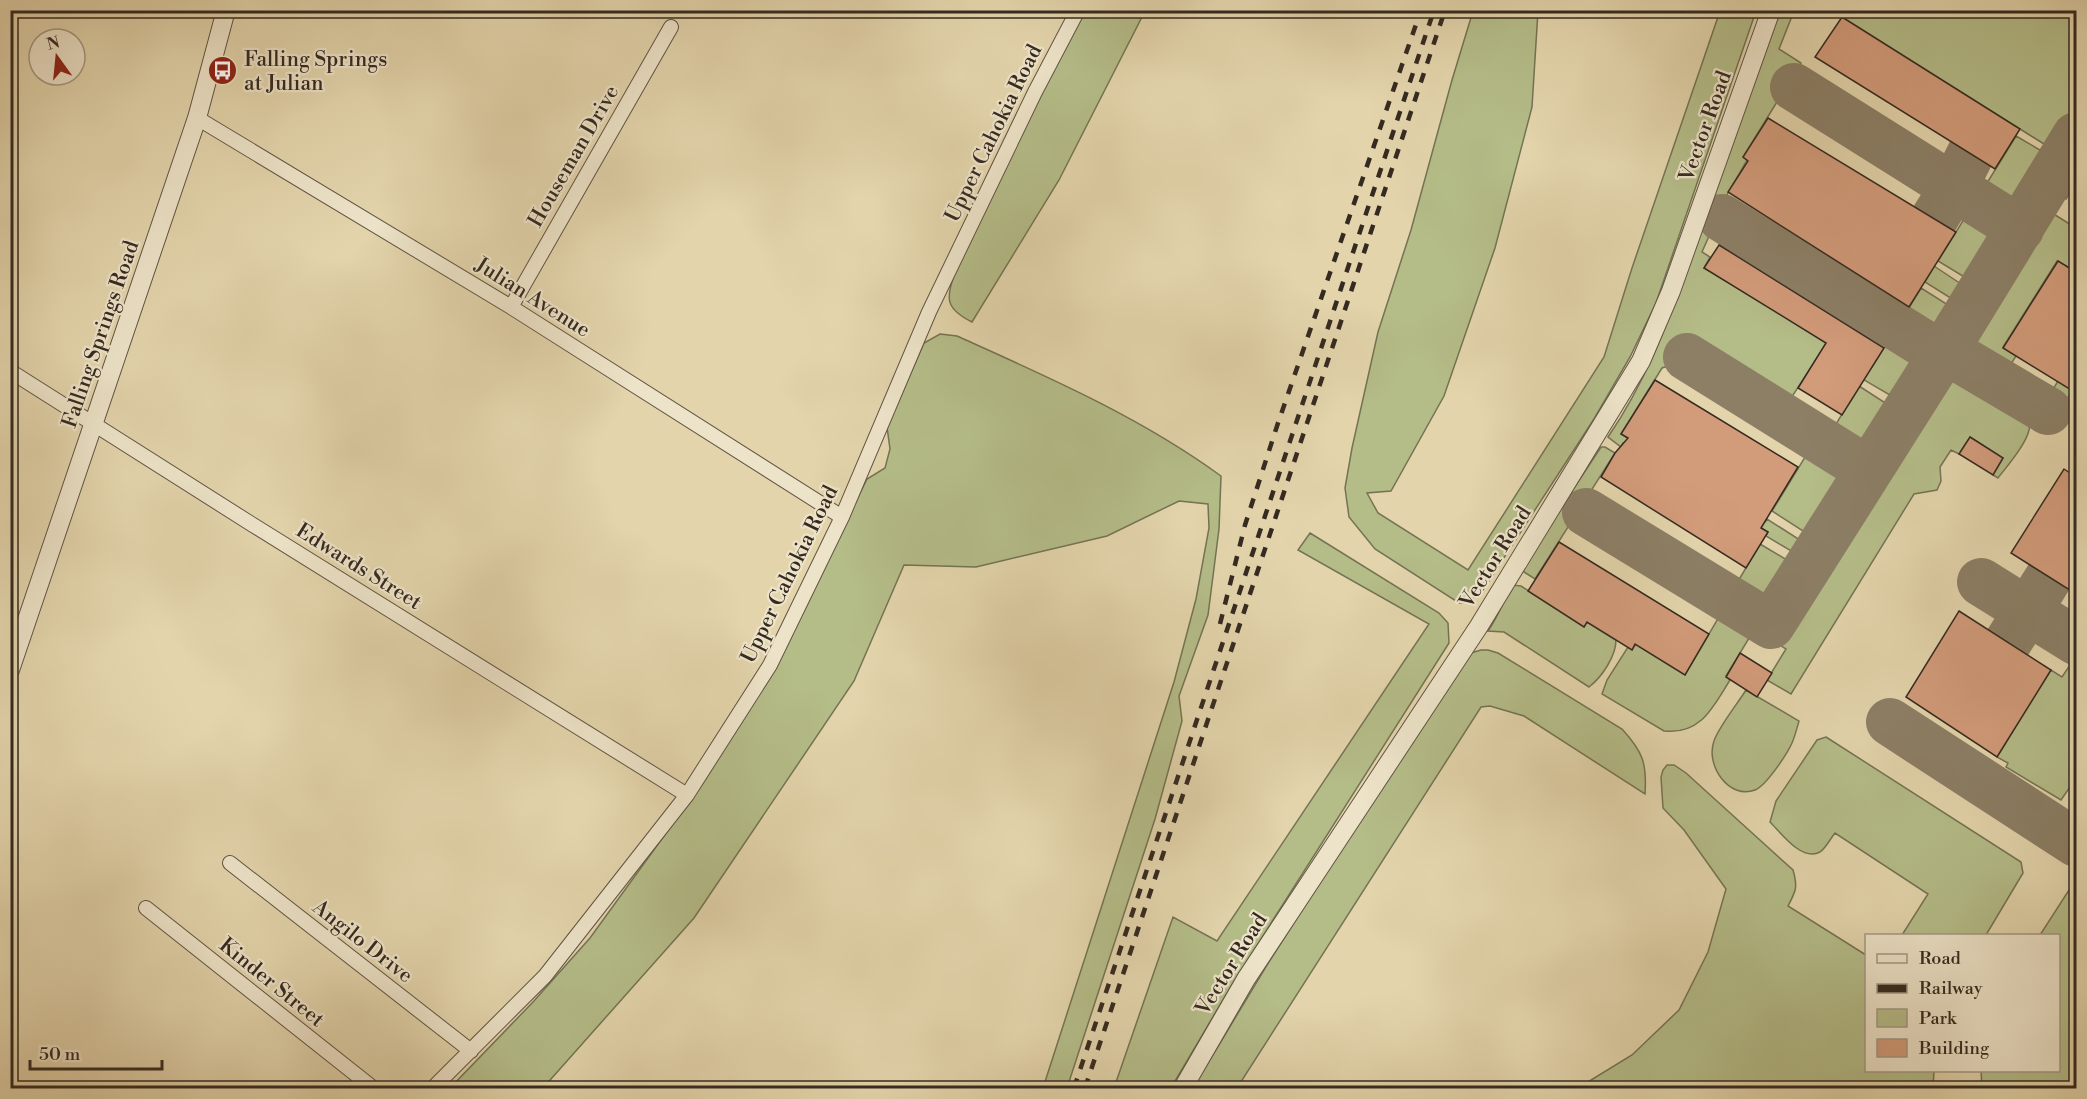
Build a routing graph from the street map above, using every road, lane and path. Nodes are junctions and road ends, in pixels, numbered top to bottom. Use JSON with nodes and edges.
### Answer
{"nodes":[{"id":1,"x":226,"y":10,"type":"edge"},
{"id":2,"x":1077,"y":10,"type":"edge"},
{"id":3,"x":1771,"y":10,"type":"edge"},
{"id":4,"x":671,"y":27,"type":"dead end"},
{"id":5,"x":197,"y":118,"type":"junction"},
{"id":6,"x":511,"y":307,"type":"junction"},
{"id":7,"x":10,"y":371,"type":"edge"},
{"id":8,"x":93,"y":422,"type":"junction"},
{"id":9,"x":843,"y":517,"type":"junction"},
{"id":10,"x":10,"y":670,"type":"edge"},
{"id":11,"x":687,"y":795,"type":"junction"},
{"id":12,"x":230,"y":863,"type":"dead end"},
{"id":13,"x":146,"y":908,"type":"dead end"},
{"id":14,"x":471,"y":1051,"type":"junction"},
{"id":15,"x":373,"y":1089,"type":"edge"},
{"id":16,"x":433,"y":1089,"type":"edge"},
{"id":17,"x":1183,"y":1089,"type":"edge"}],
"edges":[{"from":1,"to":5,"type":"street","name":"Falling Springs Road"},
{"from":2,"to":9,"type":"street","name":"Upper Cahokia Road"},
{"from":3,"to":17,"type":"street","name":"Vector Road"},
{"from":4,"to":6,"type":"street","name":"Houseman Drive"},
{"from":5,"to":6,"type":"street","name":"Julian Avenue"},
{"from":5,"to":8,"type":"street","name":"Falling Springs Road"},
{"from":6,"to":9,"type":"street","name":"Julian Avenue"},
{"from":7,"to":8,"type":"street","name":"Edwards Street"},
{"from":8,"to":10,"type":"street","name":"Falling Springs Road"},
{"from":8,"to":11,"type":"street","name":"Edwards Street"},
{"from":9,"to":11,"type":"street","name":"Upper Cahokia Road"},
{"from":11,"to":14,"type":"street","name":"Upper Cahokia Road"},
{"from":12,"to":14,"type":"street","name":"Angilo Drive"},
{"from":13,"to":15,"type":"street","name":"Kinder Street"},
{"from":14,"to":16,"type":"street","name":"Upper Cahokia Road"}]}
